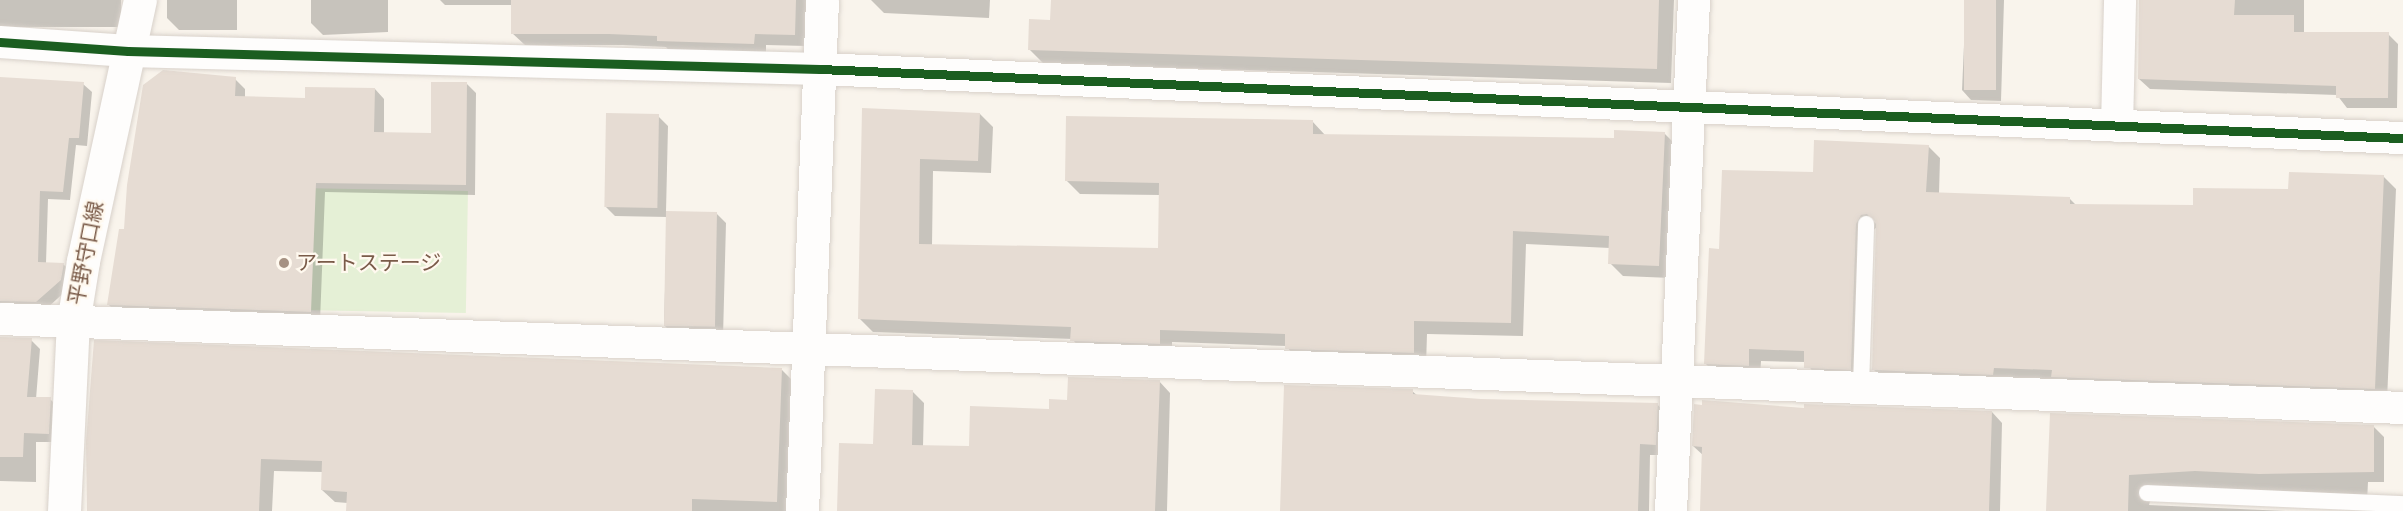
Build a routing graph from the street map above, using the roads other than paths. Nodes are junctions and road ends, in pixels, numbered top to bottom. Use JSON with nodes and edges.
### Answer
{"nodes":[{"id":1,"x":140,"y":0,"type":"edge"},
{"id":2,"x":822,"y":0,"type":"edge"},
{"id":3,"x":1694,"y":0,"type":"edge"},
{"id":4,"x":2120,"y":0,"type":"edge"},
{"id":5,"x":0,"y":42,"type":"edge"},
{"id":6,"x":128,"y":51,"type":"junction"},
{"id":7,"x":820,"y":69,"type":"junction"},
{"id":8,"x":1690,"y":109,"type":"junction"},
{"id":9,"x":2117,"y":126,"type":"junction"},
{"id":10,"x":2403,"y":138,"type":"edge"},
{"id":11,"x":1866,"y":224,"type":"dead end"},
{"id":12,"x":0,"y":319,"type":"edge"},
{"id":13,"x":73,"y":323,"type":"junction"},
{"id":14,"x":808,"y":346,"type":"junction"},
{"id":15,"x":1679,"y":380,"type":"junction"},
{"id":16,"x":1861,"y":387,"type":"junction"},
{"id":17,"x":2403,"y":408,"type":"edge"},
{"id":18,"x":2147,"y":493,"type":"dead end"},
{"id":19,"x":2403,"y":504,"type":"edge"},
{"id":20,"x":64,"y":511,"type":"edge"},
{"id":21,"x":802,"y":511,"type":"edge"},
{"id":22,"x":1671,"y":511,"type":"edge"}],
"edges":[{"from":1,"to":6,"type":"main road","name":"平野守口線"},
{"from":2,"to":7,"type":"main road"},
{"from":3,"to":8,"type":"street"},
{"from":4,"to":9,"type":"street"},
{"from":5,"to":6,"type":"street"},
{"from":6,"to":7,"type":"street"},
{"from":6,"to":13,"type":"main road","name":"平野守口線"},
{"from":7,"to":8,"type":"street"},
{"from":7,"to":14,"type":"main road"},
{"from":8,"to":9,"type":"street"},
{"from":8,"to":15,"type":"street"},
{"from":9,"to":10,"type":"street"},
{"from":11,"to":16,"type":"lane"},
{"from":12,"to":13,"type":"street"},
{"from":13,"to":14,"type":"street"},
{"from":13,"to":20,"type":"main road","name":"平野守口線"},
{"from":14,"to":15,"type":"street"},
{"from":14,"to":21,"type":"main road"},
{"from":15,"to":16,"type":"street"},
{"from":15,"to":22,"type":"street"},
{"from":16,"to":17,"type":"street"},
{"from":18,"to":19,"type":"lane"}]}
